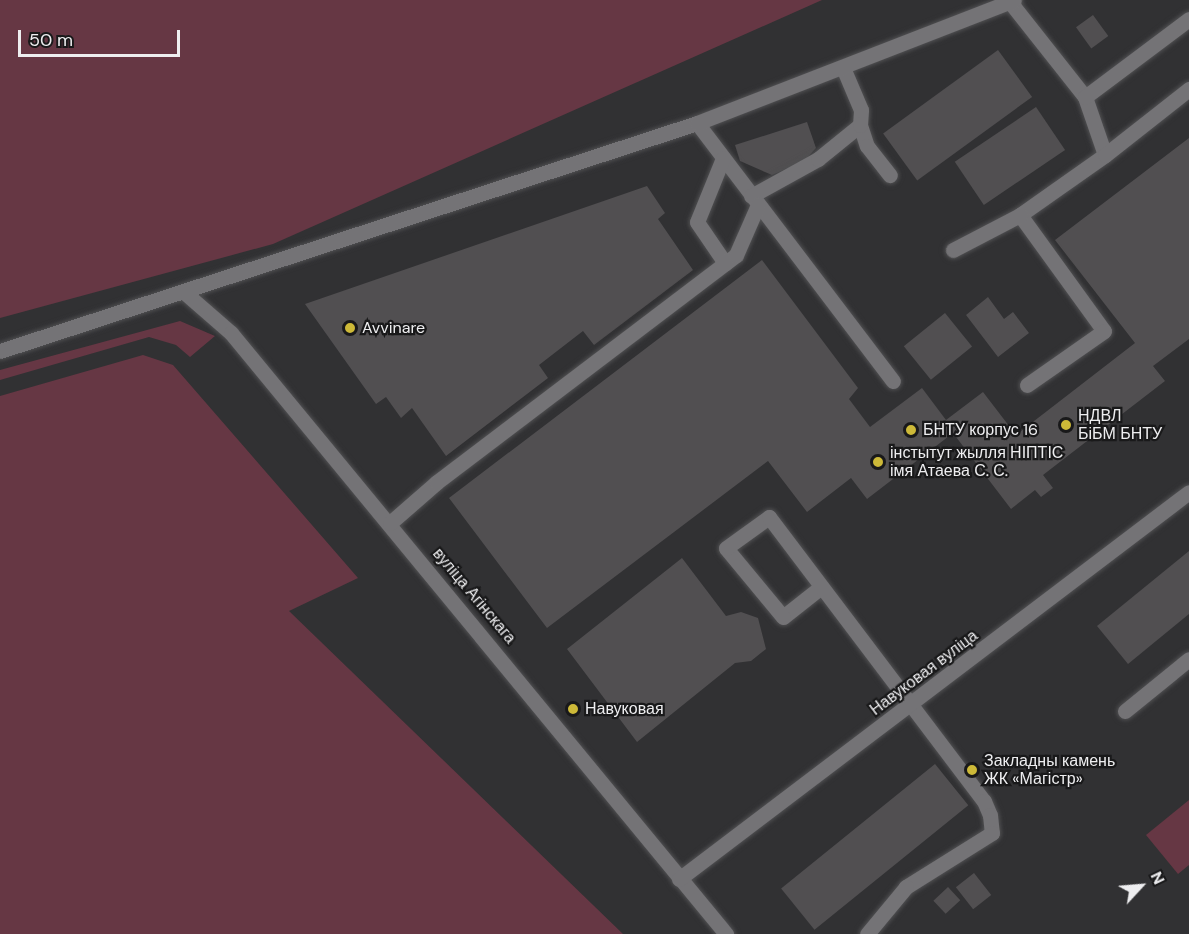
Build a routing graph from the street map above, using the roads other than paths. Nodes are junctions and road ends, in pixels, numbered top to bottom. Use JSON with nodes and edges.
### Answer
{"nodes":[{"id":1,"x":1012,"y":1,"type":"edge"},
{"id":2,"x":1189,"y":19,"type":"edge"},
{"id":3,"x":844,"y":70,"type":"junction"},
{"id":4,"x":1189,"y":89,"type":"edge"},
{"id":5,"x":1085,"y":97,"type":"junction"},
{"id":6,"x":697,"y":123,"type":"junction"},
{"id":7,"x":860,"y":125,"type":"junction"},
{"id":8,"x":1105,"y":155,"type":"junction"},
{"id":9,"x":723,"y":158,"type":"junction"},
{"id":10,"x":890,"y":175,"type":"dead end"},
{"id":11,"x":754,"y":200,"type":"junction"},
{"id":12,"x":1020,"y":215,"type":"junction"},
{"id":13,"x":953,"y":250,"type":"dead end"},
{"id":14,"x":725,"y":263,"type":"junction"},
{"id":15,"x":184,"y":292,"type":"junction"},
{"id":16,"x":0,"y":351,"type":"edge"},
{"id":17,"x":893,"y":381,"type":"dead end"},
{"id":18,"x":1027,"y":385,"type":"dead end"},
{"id":19,"x":1189,"y":492,"type":"edge"},
{"id":20,"x":390,"y":523,"type":"junction"},
{"id":21,"x":821,"y":587,"type":"junction"},
{"id":22,"x":1189,"y":659,"type":"edge"},
{"id":23,"x":910,"y":706,"type":"junction"},
{"id":24,"x":1125,"y":711,"type":"dead end"},
{"id":25,"x":679,"y":879,"type":"junction"},
{"id":26,"x":726,"y":934,"type":"edge"},
{"id":27,"x":867,"y":934,"type":"edge"}],
"edges":[{"from":1,"to":3,"type":"street"},
{"from":1,"to":5,"type":"street"},
{"from":2,"to":5,"type":"street"},
{"from":3,"to":6,"type":"street"},
{"from":3,"to":7,"type":"street"},
{"from":4,"to":8,"type":"street"},
{"from":5,"to":8,"type":"street"},
{"from":6,"to":9,"type":"street"},
{"from":6,"to":15,"type":"street"},
{"from":7,"to":10,"type":"street"},
{"from":7,"to":11,"type":"street"},
{"from":8,"to":12,"type":"street"},
{"from":9,"to":11,"type":"street"},
{"from":9,"to":14,"type":"street"},
{"from":11,"to":14,"type":"street"},
{"from":11,"to":17,"type":"street"},
{"from":12,"to":13,"type":"street"},
{"from":12,"to":18,"type":"street"},
{"from":14,"to":20,"type":"street"},
{"from":15,"to":16,"type":"street"},
{"from":15,"to":20,"type":"street","name":"вуліца Агінскага"},
{"from":19,"to":23,"type":"street","name":"Навуковая вуліца"},
{"from":20,"to":25,"type":"street","name":"вуліца Агінскага"},
{"from":21,"to":21,"type":"street"},
{"from":21,"to":23,"type":"street"},
{"from":22,"to":24,"type":"street"},
{"from":23,"to":25,"type":"street","name":"Навуковая вуліца"},
{"from":23,"to":27,"type":"street"},
{"from":25,"to":26,"type":"street","name":"вуліца Агінскага"}]}
